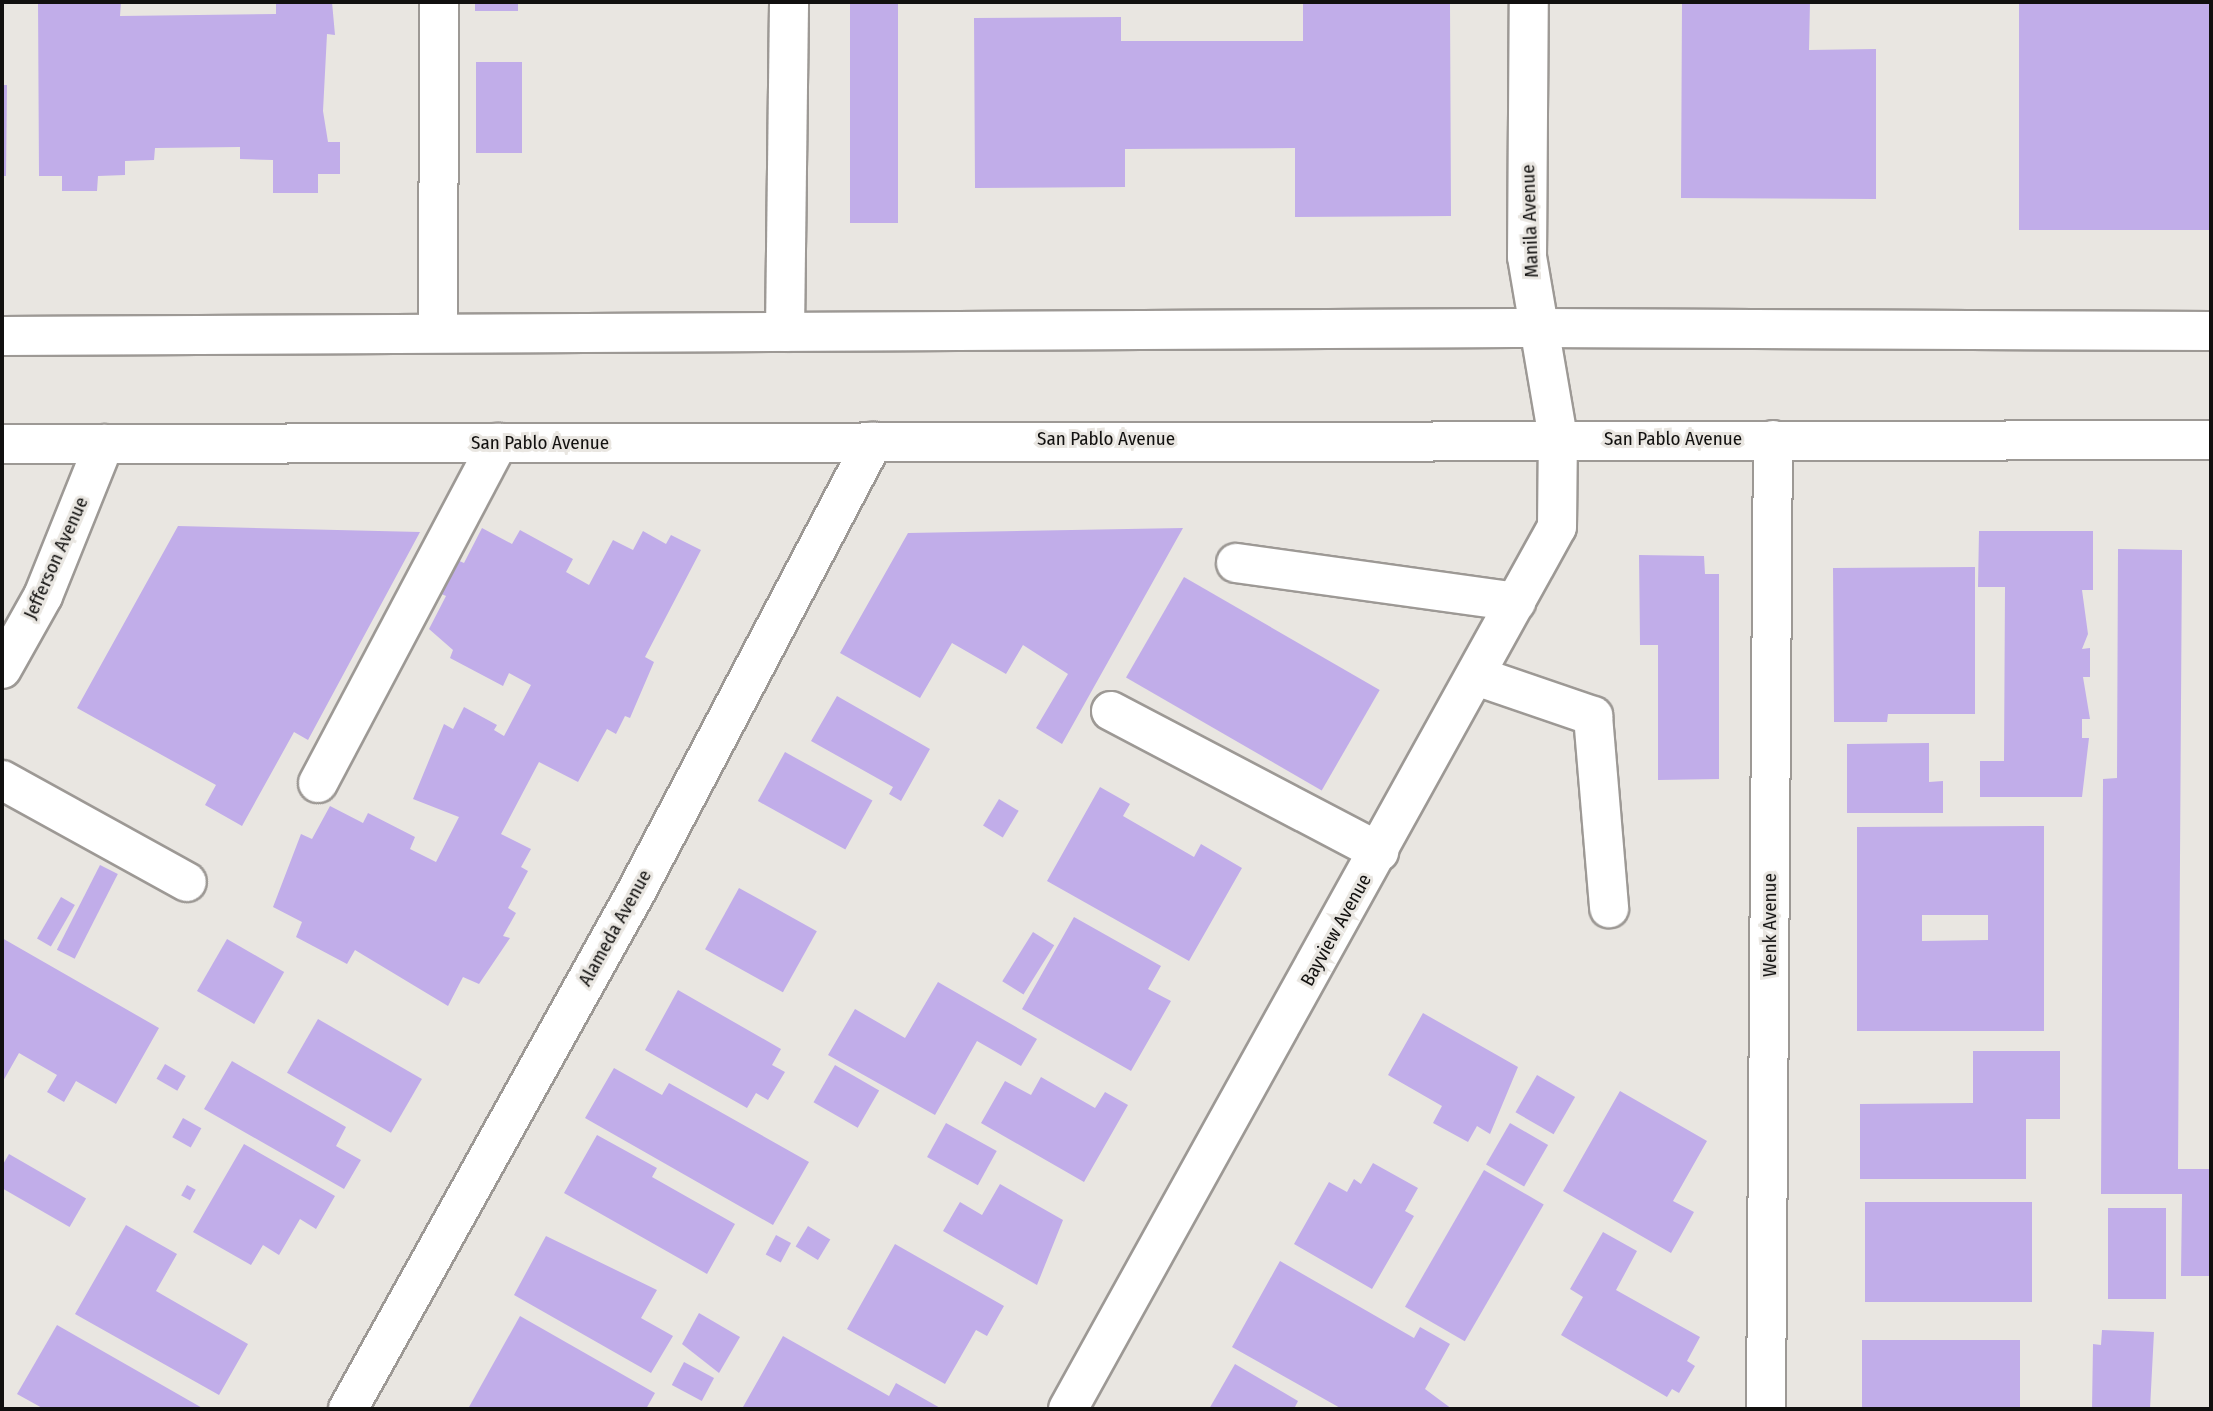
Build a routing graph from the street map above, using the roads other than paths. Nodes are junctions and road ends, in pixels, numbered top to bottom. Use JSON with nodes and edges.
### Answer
{"nodes":[{"id":1,"x":439,"y":2,"type":"edge"},
{"id":2,"x":789,"y":2,"type":"edge"},
{"id":3,"x":1530,"y":2,"type":"edge"},
{"id":4,"x":1538,"y":328,"type":"junction"},
{"id":5,"x":2211,"y":331,"type":"edge"},
{"id":6,"x":785,"y":332,"type":"junction"},
{"id":7,"x":438,"y":333,"type":"junction"},
{"id":8,"x":2,"y":336,"type":"edge"},
{"id":9,"x":1558,"y":438,"type":"junction"},
{"id":10,"x":1773,"y":440,"type":"junction"},
{"id":11,"x":2211,"y":440,"type":"edge"},
{"id":12,"x":873,"y":442,"type":"junction"},
{"id":13,"x":498,"y":443,"type":"junction"},
{"id":14,"x":2,"y":444,"type":"edge"},
{"id":15,"x":104,"y":444,"type":"junction"},
{"id":16,"x":1236,"y":562,"type":"dead end"},
{"id":17,"x":1516,"y":601,"type":"junction"},
{"id":18,"x":2,"y":669,"type":"edge"},
{"id":19,"x":1476,"y":676,"type":"junction"},
{"id":20,"x":1111,"y":711,"type":"dead end"},
{"id":21,"x":2,"y":780,"type":"edge"},
{"id":22,"x":318,"y":783,"type":"dead end"},
{"id":23,"x":1379,"y":852,"type":"junction"},
{"id":24,"x":187,"y":882,"type":"dead end"},
{"id":25,"x":1609,"y":908,"type":"dead end"},
{"id":26,"x":348,"y":1409,"type":"edge"},
{"id":27,"x":1068,"y":1409,"type":"edge"},
{"id":28,"x":1766,"y":1409,"type":"edge"}],
"edges":[{"from":1,"to":7,"type":"main road"},
{"from":2,"to":6,"type":"main road"},
{"from":3,"to":4,"type":"main road","name":"Manila Avenue"},
{"from":4,"to":5,"type":"main road"},
{"from":4,"to":6,"type":"main road"},
{"from":4,"to":9,"type":"main road","name":"Manila Avenue"},
{"from":6,"to":7,"type":"main road"},
{"from":7,"to":8,"type":"main road"},
{"from":9,"to":10,"type":"main road","name":"San Pablo Avenue"},
{"from":9,"to":12,"type":"main road","name":"San Pablo Avenue"},
{"from":9,"to":17,"type":"main road","name":"Bayview Avenue"},
{"from":10,"to":11,"type":"main road","name":"San Pablo Avenue"},
{"from":10,"to":28,"type":"main road","name":"Wenk Avenue"},
{"from":12,"to":13,"type":"main road","name":"San Pablo Avenue"},
{"from":12,"to":26,"type":"main road","name":"Alameda Avenue"},
{"from":13,"to":15,"type":"main road","name":"San Pablo Avenue"},
{"from":13,"to":22,"type":"main road"},
{"from":14,"to":15,"type":"main road","name":"San Pablo Avenue"},
{"from":15,"to":18,"type":"main road","name":"Jefferson Avenue"},
{"from":16,"to":17,"type":"main road"},
{"from":17,"to":19,"type":"main road","name":"Bayview Avenue"},
{"from":19,"to":23,"type":"main road","name":"Bayview Avenue"},
{"from":19,"to":25,"type":"main road"},
{"from":20,"to":23,"type":"main road"},
{"from":21,"to":24,"type":"main road"},
{"from":23,"to":27,"type":"main road","name":"Bayview Avenue"}]}
